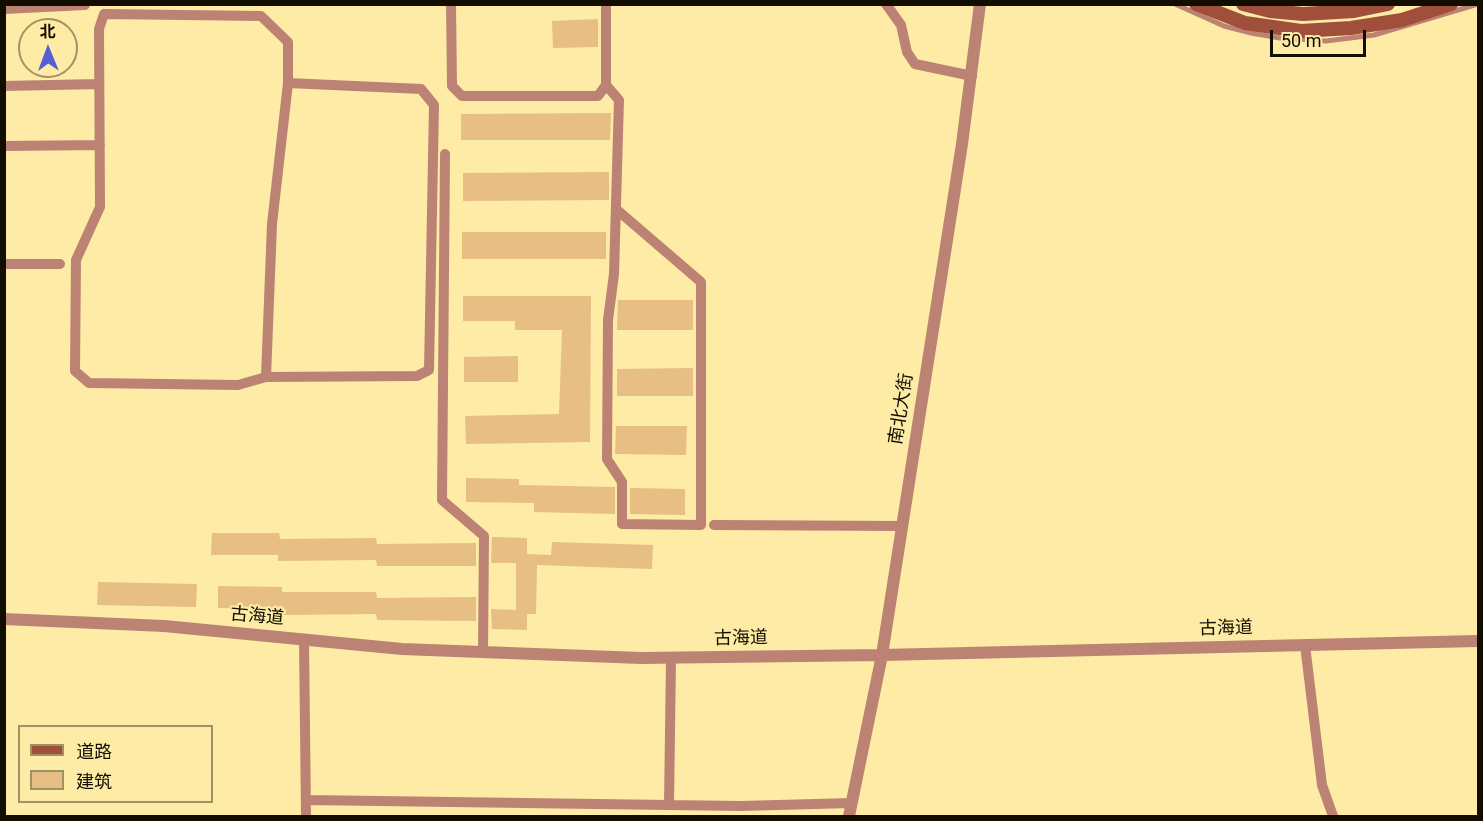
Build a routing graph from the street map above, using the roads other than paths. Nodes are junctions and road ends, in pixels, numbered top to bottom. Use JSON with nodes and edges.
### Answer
{"nodes":[{"id":1,"x":451,"y":4,"type":"edge"},
{"id":2,"x":606,"y":4,"type":"edge"},
{"id":3,"x":886,"y":4,"type":"edge"},
{"id":4,"x":980,"y":4,"type":"edge"},
{"id":5,"x":1175,"y":4,"type":"edge"},
{"id":6,"x":1196,"y":4,"type":"edge"},
{"id":7,"x":1243,"y":4,"type":"edge"},
{"id":8,"x":1388,"y":4,"type":"edge"},
{"id":9,"x":1451,"y":4,"type":"edge"},
{"id":10,"x":1478,"y":4,"type":"edge"},
{"id":11,"x":85,"y":5,"type":"edge"},
{"id":12,"x":4,"y":9,"type":"edge"},
{"id":13,"x":972,"y":76,"type":"junction"},
{"id":14,"x":288,"y":83,"type":"junction"},
{"id":15,"x":99,"y":84,"type":"junction"},
{"id":16,"x":606,"y":85,"type":"junction"},
{"id":17,"x":4,"y":86,"type":"edge"},
{"id":18,"x":100,"y":145,"type":"junction"},
{"id":19,"x":4,"y":146,"type":"edge"},
{"id":20,"x":445,"y":154,"type":"dead end"},
{"id":21,"x":616,"y":209,"type":"junction"},
{"id":22,"x":4,"y":264,"type":"edge"},
{"id":23,"x":60,"y":264,"type":"dead end"},
{"id":24,"x":266,"y":377,"type":"junction"},
{"id":25,"x":714,"y":525,"type":"dead end"},
{"id":26,"x":902,"y":526,"type":"junction"},
{"id":27,"x":4,"y":619,"type":"edge"},
{"id":28,"x":304,"y":639,"type":"junction"},
{"id":29,"x":1479,"y":641,"type":"edge"},
{"id":30,"x":1305,"y":645,"type":"junction"},
{"id":31,"x":483,"y":652,"type":"junction"},
{"id":32,"x":882,"y":655,"type":"junction"},
{"id":33,"x":671,"y":658,"type":"junction"},
{"id":34,"x":306,"y":800,"type":"junction"},
{"id":35,"x":852,"y":803,"type":"junction"},
{"id":36,"x":669,"y":805,"type":"junction"},
{"id":37,"x":741,"y":811,"type":"edge"},
{"id":38,"x":306,"y":816,"type":"edge"},
{"id":39,"x":849,"y":816,"type":"edge"},
{"id":40,"x":1333,"y":816,"type":"edge"}],
"edges":[{"from":1,"to":16,"type":"street"},
{"from":2,"to":16,"type":"street"},
{"from":3,"to":13,"type":"street"},
{"from":4,"to":13,"type":"street","name":"南北大街"},
{"from":5,"to":10,"type":"lane"},
{"from":6,"to":9,"type":"main road"},
{"from":7,"to":8,"type":"main road"},
{"from":11,"to":12,"type":"street"},
{"from":13,"to":26,"type":"street","name":"南北大街"},
{"from":14,"to":15,"type":"street"},
{"from":14,"to":24,"type":"street"},
{"from":14,"to":24,"type":"street"},
{"from":15,"to":17,"type":"street"},
{"from":15,"to":18,"type":"street"},
{"from":16,"to":21,"type":"street"},
{"from":18,"to":19,"type":"street"},
{"from":18,"to":24,"type":"street"},
{"from":20,"to":31,"type":"street"},
{"from":21,"to":21,"type":"street"},
{"from":22,"to":23,"type":"street"},
{"from":25,"to":26,"type":"street"},
{"from":26,"to":32,"type":"street","name":"南北大街"},
{"from":27,"to":28,"type":"street","name":"古海道"},
{"from":28,"to":31,"type":"street","name":"古海道"},
{"from":28,"to":34,"type":"street"},
{"from":29,"to":30,"type":"street","name":"古海道"},
{"from":30,"to":32,"type":"street","name":"古海道"},
{"from":30,"to":40,"type":"street"},
{"from":31,"to":33,"type":"street","name":"古海道"},
{"from":32,"to":33,"type":"street","name":"古海道"},
{"from":32,"to":35,"type":"street","name":"南北大街"},
{"from":33,"to":36,"type":"street"},
{"from":34,"to":36,"type":"street"},
{"from":34,"to":38,"type":"street"},
{"from":35,"to":37,"type":"street"},
{"from":35,"to":39,"type":"street","name":"南北大街"},
{"from":36,"to":37,"type":"street"}]}
